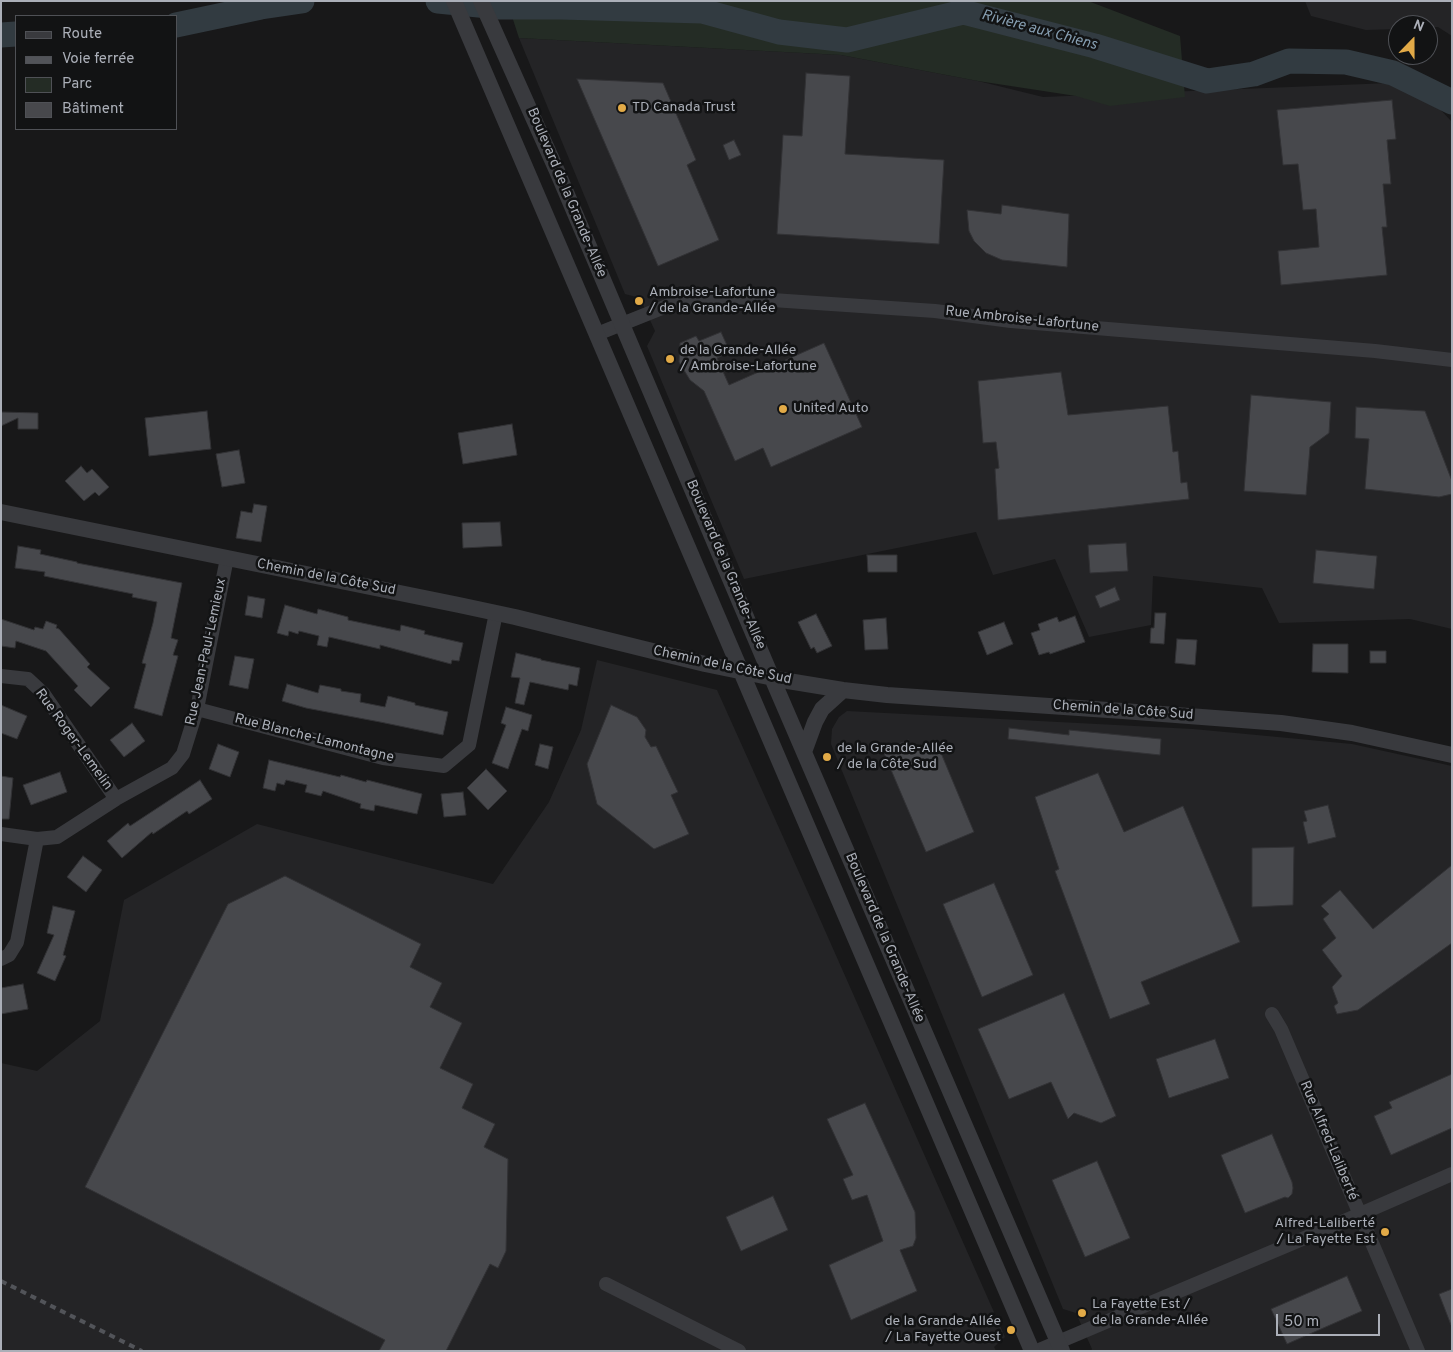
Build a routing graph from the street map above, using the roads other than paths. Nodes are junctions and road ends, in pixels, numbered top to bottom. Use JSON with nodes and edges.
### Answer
{"nodes":[{"id":1,"x":480,"y":1,"type":"edge"},
{"id":2,"x":457,"y":8,"type":"edge"},
{"id":3,"x":622,"y":324,"type":"junction"},
{"id":4,"x":597,"y":334,"type":"junction"},
{"id":5,"x":1452,"y":360,"type":"edge"},
{"id":6,"x":1,"y":512,"type":"edge"},
{"id":7,"x":227,"y":558,"type":"junction"},
{"id":8,"x":496,"y":613,"type":"junction"},
{"id":9,"x":742,"y":672,"type":"junction"},
{"id":10,"x":1,"y":676,"type":"edge"},
{"id":11,"x":772,"y":678,"type":"junction"},
{"id":12,"x":843,"y":690,"type":"junction"},
{"id":13,"x":197,"y":709,"type":"junction"},
{"id":14,"x":804,"y":752,"type":"junction"},
{"id":15,"x":1452,"y":755,"type":"edge"},
{"id":16,"x":116,"y":799,"type":"junction"},
{"id":17,"x":1,"y":834,"type":"edge"},
{"id":18,"x":37,"y":839,"type":"junction"},
{"id":19,"x":1,"y":959,"type":"edge"},
{"id":20,"x":1272,"y":1014,"type":"dead end"},
{"id":21,"x":1452,"y":1174,"type":"edge"},
{"id":22,"x":1359,"y":1214,"type":"junction"},
{"id":23,"x":606,"y":1284,"type":"dead end"},
{"id":24,"x":1060,"y":1346,"type":"edge"},
{"id":25,"x":739,"y":1351,"type":"edge"},
{"id":26,"x":1032,"y":1351,"type":"edge"},
{"id":27,"x":1037,"y":1351,"type":"edge"},
{"id":28,"x":1418,"y":1351,"type":"edge"}],
"edges":[{"from":1,"to":2,"type":"street"},
{"from":1,"to":3,"type":"street","name":"Boulevard de la Grande-Allée"},
{"from":2,"to":4,"type":"street","name":"Boulevard de la Grande-Allée"},
{"from":3,"to":4,"type":"street","name":"Rue Ambroise-Lafortune"},
{"from":3,"to":5,"type":"street","name":"Rue Ambroise-Lafortune"},
{"from":3,"to":11,"type":"street","name":"Boulevard de la Grande-Allée"},
{"from":4,"to":9,"type":"street","name":"Boulevard de la Grande-Allée"},
{"from":6,"to":7,"type":"street","name":"Chemin de la Côte Sud"},
{"from":7,"to":8,"type":"street","name":"Chemin de la Côte Sud"},
{"from":7,"to":13,"type":"street","name":"Rue Jean-Paul-Lemieux"},
{"from":8,"to":9,"type":"street","name":"Chemin de la Côte Sud"},
{"from":8,"to":13,"type":"street","name":"Rue Blanche-Lamontagne"},
{"from":9,"to":11,"type":"street","name":"Chemin de la Côte Sud"},
{"from":9,"to":26,"type":"street","name":"Boulevard de la Grande-Allée"},
{"from":10,"to":16,"type":"street","name":"Rue Roger-Lemelin"},
{"from":11,"to":12,"type":"street","name":"Chemin de la Côte Sud"},
{"from":11,"to":14,"type":"street","name":"Boulevard de la Grande-Allée"},
{"from":12,"to":14,"type":"street"},
{"from":12,"to":15,"type":"street","name":"Chemin de la Côte Sud"},
{"from":13,"to":16,"type":"street","name":"Rue Jean-Paul-Lemieux"},
{"from":14,"to":24,"type":"street","name":"Boulevard de la Grande-Allée"},
{"from":16,"to":18,"type":"street","name":"Rue Jean-Paul-Lemieux"},
{"from":17,"to":18,"type":"street","name":"Rue Jean-Paul-Lemieux"},
{"from":18,"to":19,"type":"street"},
{"from":20,"to":22,"type":"street","name":"Rue Alfred-Laliberté"},
{"from":21,"to":22,"type":"street"},
{"from":22,"to":24,"type":"street"},
{"from":22,"to":28,"type":"street","name":"Rue Alfred-Laliberté"},
{"from":23,"to":25,"type":"street"},
{"from":24,"to":27,"type":"street"}]}
